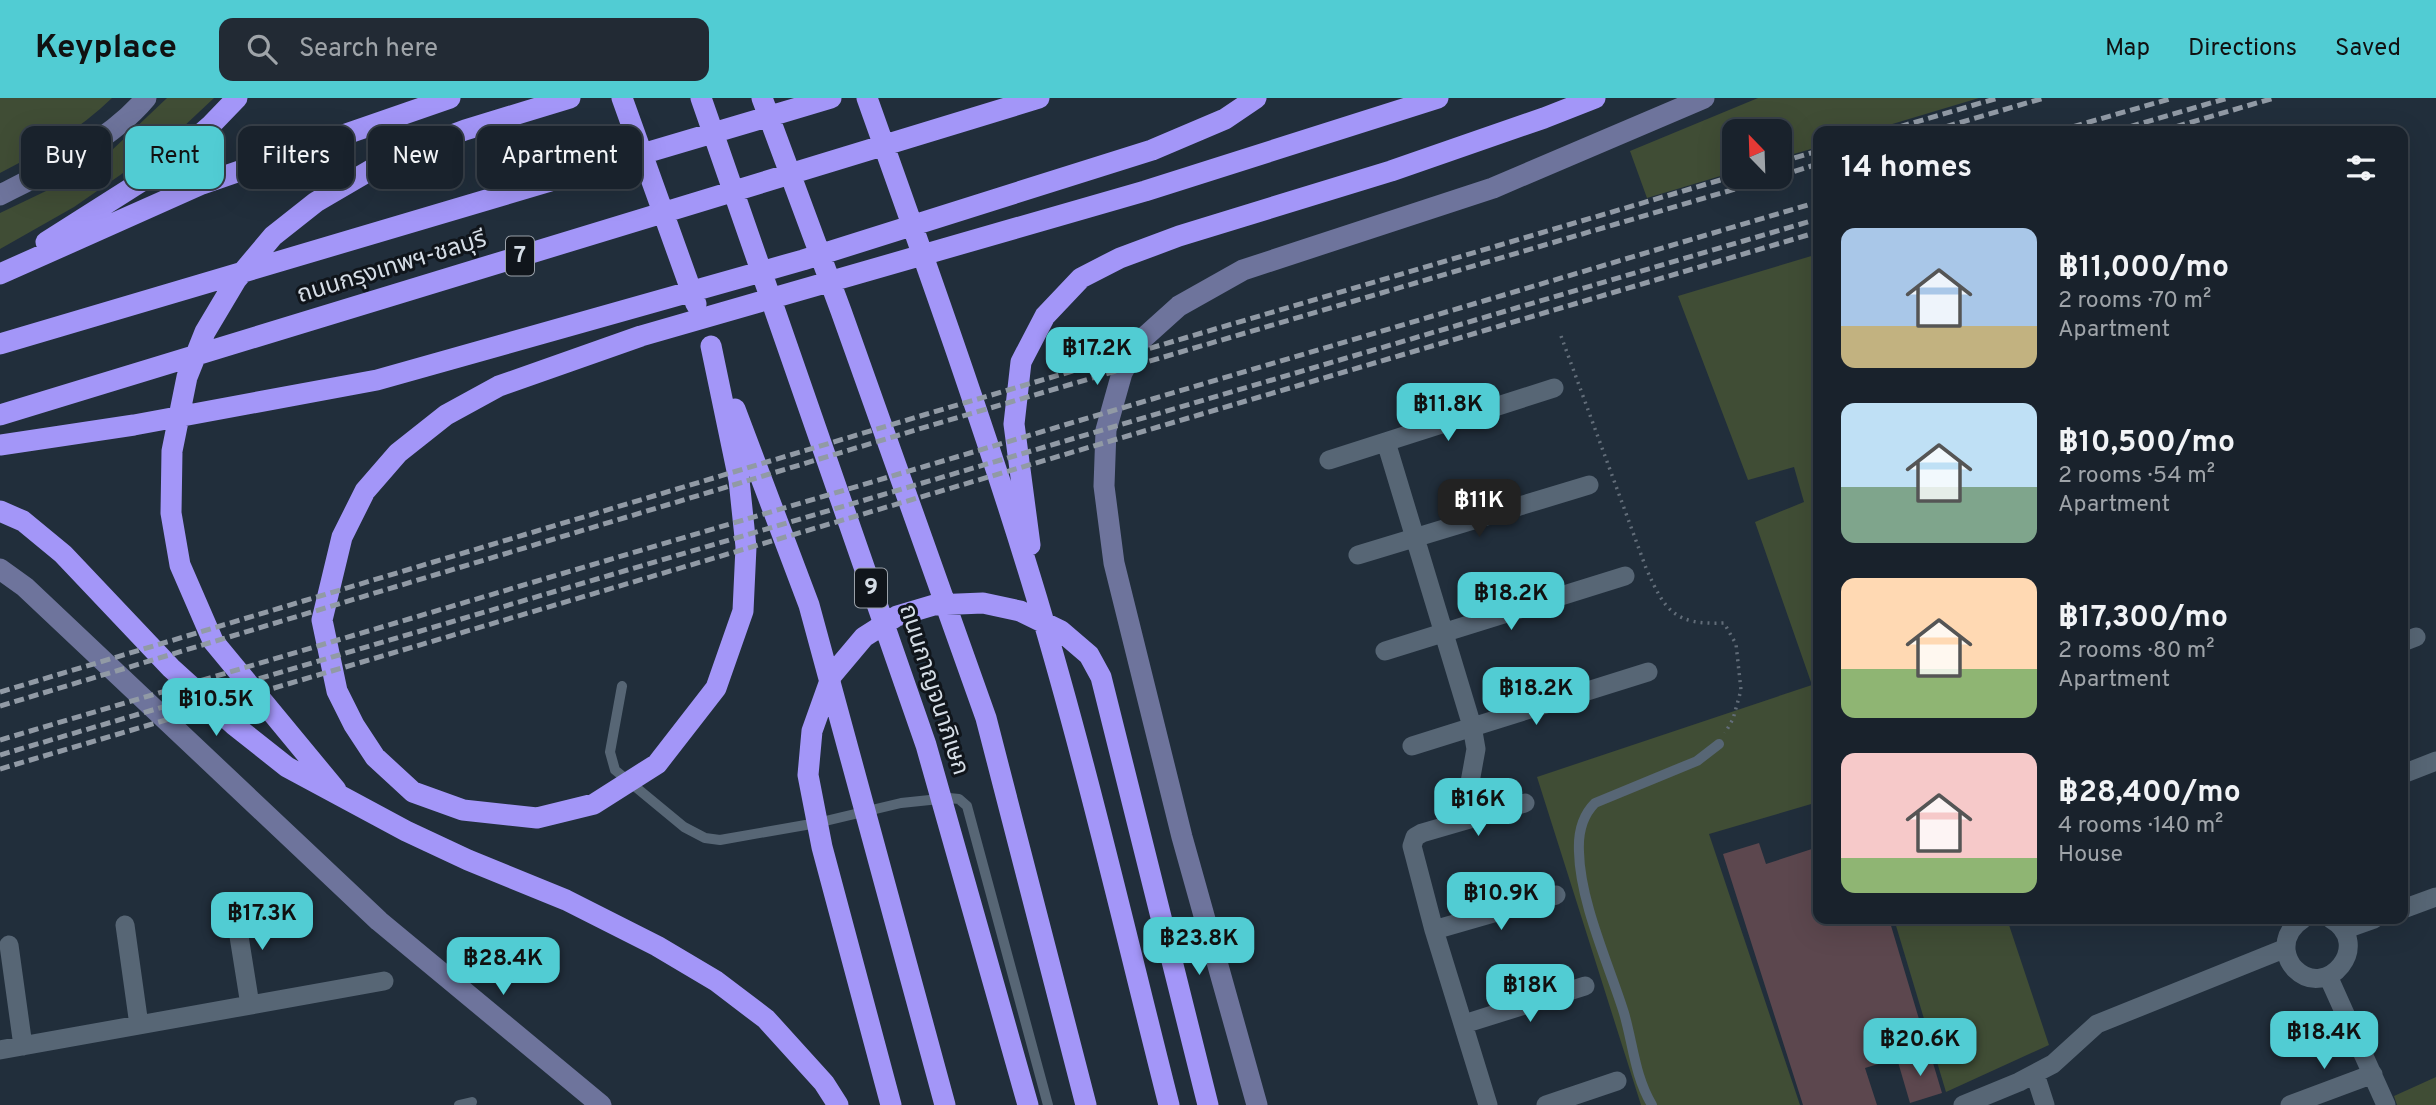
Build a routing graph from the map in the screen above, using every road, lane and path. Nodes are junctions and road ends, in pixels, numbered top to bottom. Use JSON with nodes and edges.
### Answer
{"nodes":[{"id":1,"x":146,"y":98,"type":"edge"},
{"id":2,"x":237,"y":98,"type":"edge"},
{"id":3,"x":450,"y":98,"type":"edge"},
{"id":4,"x":622,"y":98,"type":"edge"},
{"id":5,"x":701,"y":98,"type":"edge"},
{"id":6,"x":762,"y":98,"type":"edge"},
{"id":7,"x":831,"y":98,"type":"edge"},
{"id":8,"x":867,"y":98,"type":"edge"},
{"id":9,"x":1039,"y":98,"type":"edge"},
{"id":10,"x":1256,"y":98,"type":"edge"},
{"id":11,"x":1438,"y":98,"type":"edge"},
{"id":12,"x":1595,"y":98,"type":"edge"},
{"id":13,"x":1703,"y":98,"type":"edge"},
{"id":14,"x":561,"y":101,"type":"edge"},
{"id":15,"x":0,"y":195,"type":"edge"},
{"id":16,"x":0,"y":273,"type":"edge"},
{"id":17,"x":1561,"y":336,"type":"dead end"},
{"id":18,"x":0,"y":344,"type":"edge"},
{"id":19,"x":711,"y":346,"type":"junction"},
{"id":20,"x":1554,"y":388,"type":"dead end"},
{"id":21,"x":0,"y":415,"type":"edge"},
{"id":22,"x":1386,"y":442,"type":"junction"},
{"id":23,"x":0,"y":445,"type":"edge"},
{"id":24,"x":1329,"y":460,"type":"dead end"},
{"id":25,"x":1589,"y":485,"type":"dead end"},
{"id":26,"x":0,"y":511,"type":"edge"},
{"id":27,"x":1415,"y":537,"type":"junction"},
{"id":28,"x":1358,"y":555,"type":"dead end"},
{"id":29,"x":0,"y":569,"type":"edge"},
{"id":30,"x":1625,"y":576,"type":"dead end"},
{"id":31,"x":1037,"y":597,"type":"junction"},
{"id":32,"x":1444,"y":632,"type":"junction"},
{"id":33,"x":1385,"y":651,"type":"dead end"},
{"id":34,"x":1648,"y":672,"type":"dead end"},
{"id":35,"x":621,"y":686,"type":"dead end"},
{"id":36,"x":1472,"y":726,"type":"junction"},
{"id":37,"x":1719,"y":744,"type":"joint"},
{"id":38,"x":1412,"y":746,"type":"dead end"},
{"id":39,"x":2436,"y":761,"type":"edge"},
{"id":40,"x":2408,"y":772,"type":"edge"},
{"id":41,"x":343,"y":798,"type":"junction"},
{"id":42,"x":1525,"y":803,"type":"dead end"},
{"id":43,"x":1463,"y":821,"type":"junction"},
{"id":44,"x":817,"y":824,"type":"junction"},
{"id":45,"x":1556,"y":895,"type":"dead end"},
{"id":46,"x":2436,"y":897,"type":"edge"},
{"id":47,"x":234,"y":905,"type":"dead end"},
{"id":48,"x":2408,"y":907,"type":"edge"},
{"id":49,"x":2297,"y":924,"type":"edge"},
{"id":50,"x":2337,"y":924,"type":"edge"},
{"id":51,"x":125,"y":925,"type":"dead end"},
{"id":52,"x":1434,"y":930,"type":"junction"},
{"id":53,"x":9,"y":945,"type":"dead end"},
{"id":54,"x":2286,"y":948,"type":"junction"},
{"id":55,"x":2328,"y":976,"type":"junction"},
{"id":56,"x":384,"y":981,"type":"dead end"},
{"id":57,"x":1585,"y":986,"type":"dead end"},
{"id":58,"x":250,"y":1005,"type":"junction"},
{"id":59,"x":1464,"y":1024,"type":"junction"},
{"id":60,"x":139,"y":1025,"type":"junction"},
{"id":61,"x":23,"y":1046,"type":"junction"},
{"id":62,"x":0,"y":1050,"type":"edge"},
{"id":63,"x":2035,"y":1073,"type":"junction"},
{"id":64,"x":2373,"y":1074,"type":"junction"},
{"id":65,"x":1617,"y":1081,"type":"dead end"},
{"id":66,"x":945,"y":1101,"type":"edge"},
{"id":67,"x":472,"y":1102,"type":"dead end"},
{"id":68,"x":459,"y":1105,"type":"edge"},
{"id":69,"x":601,"y":1105,"type":"edge"},
{"id":70,"x":838,"y":1105,"type":"edge"},
{"id":71,"x":891,"y":1105,"type":"edge"},
{"id":72,"x":1028,"y":1105,"type":"edge"},
{"id":73,"x":1048,"y":1105,"type":"edge"},
{"id":74,"x":1086,"y":1105,"type":"edge"},
{"id":75,"x":1169,"y":1105,"type":"edge"},
{"id":76,"x":1208,"y":1105,"type":"edge"},
{"id":77,"x":1257,"y":1105,"type":"edge"},
{"id":78,"x":1488,"y":1105,"type":"edge"},
{"id":79,"x":1546,"y":1105,"type":"edge"},
{"id":80,"x":1652,"y":1105,"type":"edge"},
{"id":81,"x":1963,"y":1105,"type":"edge"},
{"id":82,"x":2045,"y":1105,"type":"edge"},
{"id":83,"x":2290,"y":1105,"type":"edge"},
{"id":84,"x":2386,"y":1105,"type":"edge"}],
"edges":[{"from":1,"to":15,"type":"main road"},
{"from":2,"to":16,"type":"highway"},
{"from":3,"to":16,"type":"highway"},
{"from":4,"to":19,"type":"highway"},
{"from":5,"to":72,"type":"highway","name":"ถนนกาญจนาภิเษก","number":"9"},
{"from":6,"to":74,"type":"highway","name":"ถนนกาญจนาภิเษก"},
{"from":7,"to":18,"type":"highway","name":"ถนนกรุงเทพฯ-ชลบุรี"},
{"from":8,"to":31,"type":"highway"},
{"from":9,"to":21,"type":"highway","name":"ถนนกรุงเทพฯ-ชลบุรี","number":"7"},
{"from":10,"to":23,"type":"highway"},
{"from":11,"to":19,"type":"highway"},
{"from":12,"to":31,"type":"highway"},
{"from":13,"to":77,"type":"main road"},
{"from":14,"to":41,"type":"highway"},
{"from":17,"to":37,"type":"path"},
{"from":19,"to":66,"type":"highway"},
{"from":20,"to":22,"type":"street"},
{"from":22,"to":24,"type":"street"},
{"from":22,"to":27,"type":"street"},
{"from":25,"to":27,"type":"street"},
{"from":26,"to":41,"type":"highway"},
{"from":27,"to":28,"type":"street"},
{"from":27,"to":32,"type":"street"},
{"from":29,"to":69,"type":"main road"},
{"from":30,"to":32,"type":"street"},
{"from":31,"to":75,"type":"highway"},
{"from":32,"to":33,"type":"street"},
{"from":32,"to":36,"type":"street"},
{"from":34,"to":36,"type":"street"},
{"from":35,"to":44,"type":"lane"},
{"from":36,"to":38,"type":"street"},
{"from":36,"to":43,"type":"street"},
{"from":37,"to":80,"type":"lane"},
{"from":39,"to":40,"type":"street"},
{"from":41,"to":70,"type":"highway"},
{"from":42,"to":43,"type":"street"},
{"from":43,"to":52,"type":"street"},
{"from":44,"to":71,"type":"highway"},
{"from":44,"to":73,"type":"lane"},
{"from":44,"to":76,"type":"highway"},
{"from":45,"to":52,"type":"street"},
{"from":46,"to":48,"type":"street"},
{"from":47,"to":58,"type":"street"},
{"from":49,"to":54,"type":"street"},
{"from":50,"to":55,"type":"street"},
{"from":51,"to":60,"type":"street"},
{"from":52,"to":59,"type":"street"},
{"from":53,"to":61,"type":"street"},
{"from":54,"to":55,"type":"street"},
{"from":54,"to":63,"type":"street"},
{"from":55,"to":64,"type":"street"},
{"from":56,"to":58,"type":"street"},
{"from":57,"to":59,"type":"street"},
{"from":58,"to":60,"type":"street"},
{"from":59,"to":78,"type":"street"},
{"from":60,"to":61,"type":"street"},
{"from":61,"to":62,"type":"street"},
{"from":63,"to":81,"type":"street"},
{"from":63,"to":82,"type":"street"},
{"from":64,"to":83,"type":"street"},
{"from":64,"to":84,"type":"street"},
{"from":65,"to":79,"type":"street"},
{"from":67,"to":68,"type":"lane"}]}
